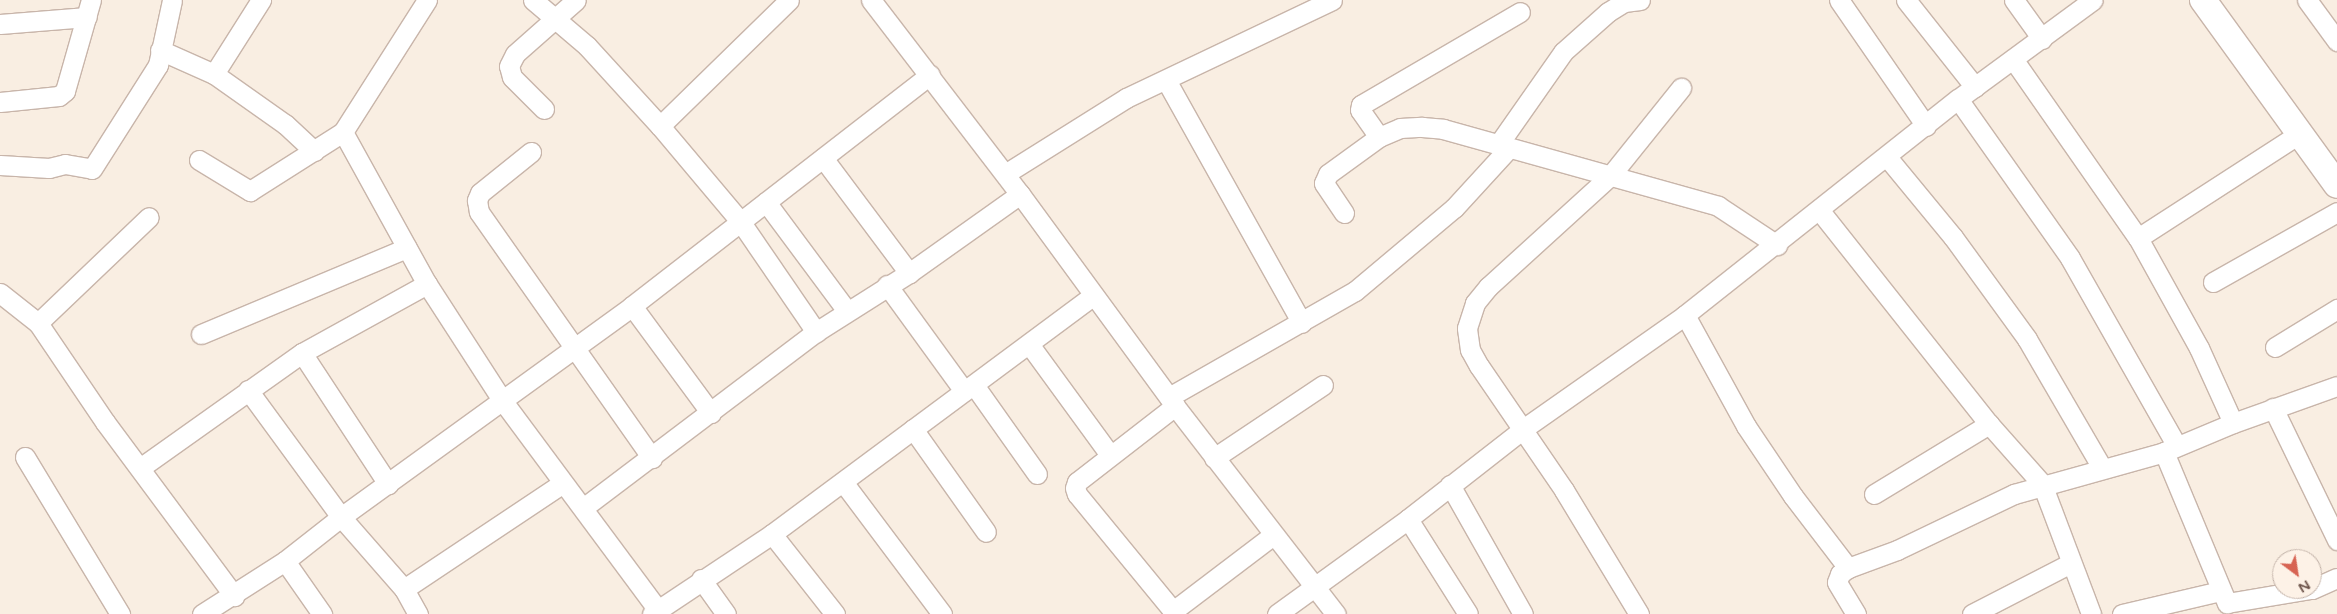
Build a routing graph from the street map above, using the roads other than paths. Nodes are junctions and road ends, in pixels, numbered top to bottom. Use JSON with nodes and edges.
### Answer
{"nodes":[{"id":1,"x":172,"y":0,"type":"edge"},
{"id":2,"x":260,"y":0,"type":"edge"},
{"id":3,"x":427,"y":0,"type":"edge"},
{"id":4,"x":533,"y":0,"type":"edge"},
{"id":5,"x":576,"y":0,"type":"edge"},
{"id":6,"x":789,"y":0,"type":"edge"},
{"id":7,"x":871,"y":0,"type":"edge"},
{"id":8,"x":1332,"y":0,"type":"edge"},
{"id":9,"x":1640,"y":0,"type":"edge"},
{"id":10,"x":1839,"y":0,"type":"edge"},
{"id":11,"x":1906,"y":0,"type":"edge"},
{"id":12,"x":2014,"y":0,"type":"edge"},
{"id":13,"x":2093,"y":0,"type":"edge"},
{"id":14,"x":2203,"y":0,"type":"edge"},
{"id":15,"x":2307,"y":0,"type":"edge"},
{"id":16,"x":89,"y":8,"type":"edge"},
{"id":17,"x":1520,"y":12,"type":"dead end"},
{"id":18,"x":556,"y":18,"type":"junction"},
{"id":19,"x":0,"y":24,"type":"edge"},
{"id":20,"x":2042,"y":39,"type":"junction"},
{"id":21,"x":2337,"y":41,"type":"edge"},
{"id":22,"x":160,"y":50,"type":"junction"},
{"id":23,"x":2013,"y":59,"type":"junction"},
{"id":24,"x":214,"y":74,"type":"junction"},
{"id":25,"x":930,"y":75,"type":"junction"},
{"id":26,"x":1166,"y":80,"type":"junction"},
{"id":27,"x":1975,"y":87,"type":"junction"},
{"id":28,"x":1681,"y":88,"type":"dead end"},
{"id":29,"x":1958,"y":99,"type":"junction"},
{"id":30,"x":0,"y":102,"type":"edge"},
{"id":31,"x":544,"y":109,"type":"dead end"},
{"id":32,"x":660,"y":126,"type":"junction"},
{"id":33,"x":1926,"y":126,"type":"junction"},
{"id":34,"x":343,"y":132,"type":"junction"},
{"id":35,"x":2300,"y":133,"type":"junction"},
{"id":36,"x":1379,"y":137,"type":"junction"},
{"id":37,"x":1503,"y":147,"type":"junction"},
{"id":38,"x":314,"y":151,"type":"junction"},
{"id":39,"x":531,"y":152,"type":"dead end"},
{"id":40,"x":1887,"y":157,"type":"junction"},
{"id":41,"x":823,"y":158,"type":"junction"},
{"id":42,"x":199,"y":160,"type":"dead end"},
{"id":43,"x":0,"y":165,"type":"edge"},
{"id":44,"x":2333,"y":170,"type":"edge"},
{"id":45,"x":1005,"y":174,"type":"junction"},
{"id":46,"x":1611,"y":175,"type":"junction"},
{"id":47,"x":1020,"y":194,"type":"junction"},
{"id":48,"x":766,"y":202,"type":"junction"},
{"id":49,"x":1820,"y":211,"type":"junction"},
{"id":50,"x":2337,"y":212,"type":"edge"},
{"id":51,"x":1344,"y":213,"type":"dead end"},
{"id":52,"x":149,"y":216,"type":"dead end"},
{"id":53,"x":740,"y":221,"type":"junction"},
{"id":54,"x":2138,"y":238,"type":"junction"},
{"id":55,"x":1777,"y":245,"type":"junction"},
{"id":56,"x":407,"y":248,"type":"junction"},
{"id":57,"x":909,"y":273,"type":"junction"},
{"id":58,"x":2213,"y":282,"type":"dead end"},
{"id":59,"x":427,"y":284,"type":"junction"},
{"id":60,"x":888,"y":285,"type":"junction"},
{"id":61,"x":0,"y":293,"type":"edge"},
{"id":62,"x":1092,"y":296,"type":"junction"},
{"id":63,"x":632,"y":306,"type":"junction"},
{"id":64,"x":2337,"y":309,"type":"edge"},
{"id":65,"x":847,"y":311,"type":"junction"},
{"id":66,"x":1685,"y":315,"type":"junction"},
{"id":67,"x":38,"y":323,"type":"junction"},
{"id":68,"x":1302,"y":323,"type":"junction"},
{"id":69,"x":816,"y":332,"type":"junction"},
{"id":70,"x":201,"y":334,"type":"dead end"},
{"id":71,"x":1029,"y":344,"type":"junction"},
{"id":72,"x":576,"y":347,"type":"junction"},
{"id":73,"x":2275,"y":347,"type":"dead end"},
{"id":74,"x":302,"y":353,"type":"junction"},
{"id":75,"x":1323,"y":385,"type":"dead end"},
{"id":76,"x":2337,"y":386,"type":"edge"},
{"id":77,"x":969,"y":388,"type":"junction"},
{"id":78,"x":248,"y":390,"type":"junction"},
{"id":79,"x":502,"y":400,"type":"junction"},
{"id":80,"x":1172,"y":401,"type":"junction"},
{"id":81,"x":2273,"y":408,"type":"junction"},
{"id":82,"x":711,"y":413,"type":"junction"},
{"id":83,"x":2233,"y":423,"type":"junction"},
{"id":84,"x":1989,"y":424,"type":"junction"},
{"id":85,"x":913,"y":429,"type":"junction"},
{"id":86,"x":1523,"y":429,"type":"junction"},
{"id":87,"x":2171,"y":449,"type":"junction"},
{"id":88,"x":1110,"y":455,"type":"junction"},
{"id":89,"x":25,"y":457,"type":"dead end"},
{"id":90,"x":652,"y":458,"type":"junction"},
{"id":91,"x":1214,"y":458,"type":"junction"},
{"id":92,"x":140,"y":468,"type":"junction"},
{"id":93,"x":2102,"y":468,"type":"junction"},
{"id":94,"x":1037,"y":474,"type":"dead end"},
{"id":95,"x":842,"y":482,"type":"junction"},
{"id":96,"x":563,"y":483,"type":"junction"},
{"id":97,"x":388,"y":484,"type":"junction"},
{"id":98,"x":2042,"y":484,"type":"junction"},
{"id":99,"x":1450,"y":485,"type":"junction"},
{"id":100,"x":1874,"y":494,"type":"dead end"},
{"id":101,"x":2330,"y":503,"type":"edge"},
{"id":102,"x":583,"y":508,"type":"junction"},
{"id":103,"x":341,"y":517,"type":"junction"},
{"id":104,"x":1408,"y":519,"type":"junction"},
{"id":105,"x":986,"y":532,"type":"dead end"},
{"id":106,"x":772,"y":534,"type":"junction"},
{"id":107,"x":1273,"y":535,"type":"junction"},
{"id":108,"x":2337,"y":540,"type":"edge"},
{"id":109,"x":285,"y":561,"type":"junction"},
{"id":110,"x":2071,"y":564,"type":"junction"},
{"id":111,"x":1848,"y":568,"type":"junction"},
{"id":112,"x":2337,"y":578,"type":"edge"},
{"id":113,"x":701,"y":579,"type":"junction"},
{"id":114,"x":2322,"y":585,"type":"edge"},
{"id":115,"x":1314,"y":586,"type":"junction"},
{"id":116,"x":404,"y":589,"type":"junction"},
{"id":117,"x":2220,"y":591,"type":"junction"},
{"id":118,"x":2272,"y":596,"type":"edge"},
{"id":119,"x":230,"y":604,"type":"edge"},
{"id":120,"x":655,"y":612,"type":"edge"},
{"id":121,"x":120,"y":614,"type":"edge"},
{"id":122,"x":202,"y":614,"type":"edge"},
{"id":123,"x":322,"y":614,"type":"edge"},
{"id":124,"x":418,"y":614,"type":"edge"},
{"id":125,"x":726,"y":614,"type":"edge"},
{"id":126,"x":835,"y":614,"type":"edge"},
{"id":127,"x":942,"y":614,"type":"edge"},
{"id":128,"x":1277,"y":614,"type":"edge"},
{"id":129,"x":1336,"y":614,"type":"edge"},
{"id":130,"x":1468,"y":614,"type":"edge"},
{"id":131,"x":1523,"y":614,"type":"edge"},
{"id":132,"x":1639,"y":614,"type":"edge"},
{"id":133,"x":1856,"y":614,"type":"edge"},
{"id":134,"x":1972,"y":614,"type":"edge"},
{"id":135,"x":2091,"y":614,"type":"edge"},
{"id":136,"x":2122,"y":614,"type":"edge"}],
"edges":[{"from":1,"to":22,"type":"street"},
{"from":2,"to":24,"type":"street"},
{"from":3,"to":34,"type":"street"},
{"from":4,"to":18,"type":"street"},
{"from":5,"to":18,"type":"street"},
{"from":6,"to":32,"type":"street"},
{"from":7,"to":25,"type":"street"},
{"from":8,"to":26,"type":"street"},
{"from":9,"to":37,"type":"street"},
{"from":10,"to":33,"type":"street"},
{"from":11,"to":27,"type":"street"},
{"from":12,"to":20,"type":"street"},
{"from":13,"to":20,"type":"street"},
{"from":14,"to":35,"type":"street"},
{"from":15,"to":21,"type":"street"},
{"from":16,"to":19,"type":"street"},
{"from":16,"to":30,"type":"street"},
{"from":17,"to":36,"type":"street"},
{"from":18,"to":31,"type":"street"},
{"from":18,"to":32,"type":"street"},
{"from":20,"to":23,"type":"street"},
{"from":22,"to":24,"type":"street"},
{"from":22,"to":43,"type":"street"},
{"from":23,"to":27,"type":"street"},
{"from":23,"to":54,"type":"street"},
{"from":24,"to":38,"type":"street"},
{"from":25,"to":41,"type":"street"},
{"from":25,"to":45,"type":"street"},
{"from":26,"to":45,"type":"street"},
{"from":26,"to":68,"type":"street"},
{"from":27,"to":29,"type":"street"},
{"from":28,"to":46,"type":"street"},
{"from":29,"to":33,"type":"street"},
{"from":29,"to":87,"type":"street"},
{"from":32,"to":53,"type":"street"},
{"from":33,"to":40,"type":"street"},
{"from":34,"to":38,"type":"street"},
{"from":34,"to":56,"type":"street"},
{"from":35,"to":44,"type":"street"},
{"from":35,"to":54,"type":"street"},
{"from":36,"to":37,"type":"street"},
{"from":36,"to":51,"type":"street"},
{"from":37,"to":46,"type":"street"},
{"from":37,"to":68,"type":"street"},
{"from":38,"to":42,"type":"street"},
{"from":39,"to":72,"type":"street"},
{"from":40,"to":49,"type":"street"},
{"from":40,"to":93,"type":"street"},
{"from":41,"to":48,"type":"street"},
{"from":41,"to":57,"type":"street"},
{"from":45,"to":47,"type":"street"},
{"from":46,"to":55,"type":"street"},
{"from":46,"to":86,"type":"street"},
{"from":47,"to":57,"type":"street"},
{"from":47,"to":62,"type":"street"},
{"from":48,"to":53,"type":"street"},
{"from":48,"to":65,"type":"street"},
{"from":49,"to":55,"type":"street"},
{"from":49,"to":84,"type":"street"},
{"from":50,"to":58,"type":"street"},
{"from":52,"to":67,"type":"street"},
{"from":53,"to":63,"type":"street"},
{"from":53,"to":69,"type":"street"},
{"from":54,"to":83,"type":"street"},
{"from":55,"to":66,"type":"street"},
{"from":56,"to":59,"type":"street"},
{"from":56,"to":70,"type":"street"},
{"from":57,"to":60,"type":"street"},
{"from":59,"to":74,"type":"street"},
{"from":59,"to":79,"type":"street"},
{"from":60,"to":65,"type":"street"},
{"from":60,"to":77,"type":"street"},
{"from":61,"to":67,"type":"street"},
{"from":62,"to":71,"type":"street"},
{"from":62,"to":80,"type":"street"},
{"from":63,"to":72,"type":"street"},
{"from":63,"to":82,"type":"street"},
{"from":64,"to":73,"type":"street"},
{"from":65,"to":69,"type":"street"},
{"from":66,"to":86,"type":"street"},
{"from":66,"to":111,"type":"street"},
{"from":67,"to":92,"type":"street"},
{"from":68,"to":80,"type":"street"},
{"from":69,"to":82,"type":"street"},
{"from":71,"to":77,"type":"street"},
{"from":71,"to":88,"type":"street"},
{"from":72,"to":79,"type":"street"},
{"from":72,"to":90,"type":"street"},
{"from":74,"to":78,"type":"street"},
{"from":74,"to":97,"type":"street"},
{"from":75,"to":91,"type":"street"},
{"from":76,"to":81,"type":"street"},
{"from":77,"to":85,"type":"street"},
{"from":77,"to":94,"type":"street"},
{"from":78,"to":92,"type":"street"},
{"from":78,"to":103,"type":"street"},
{"from":79,"to":96,"type":"street"},
{"from":79,"to":97,"type":"street"},
{"from":80,"to":88,"type":"street"},
{"from":80,"to":91,"type":"street"},
{"from":81,"to":83,"type":"street"},
{"from":81,"to":101,"type":"street"},
{"from":82,"to":90,"type":"street"},
{"from":83,"to":87,"type":"street"},
{"from":84,"to":98,"type":"street"},
{"from":84,"to":100,"type":"street"},
{"from":85,"to":95,"type":"street"},
{"from":85,"to":105,"type":"street"},
{"from":86,"to":99,"type":"street"},
{"from":86,"to":132,"type":"street"},
{"from":87,"to":93,"type":"street"},
{"from":87,"to":117,"type":"street"},
{"from":88,"to":107,"type":"street"},
{"from":89,"to":121,"type":"street"},
{"from":90,"to":102,"type":"street"},
{"from":91,"to":107,"type":"street"},
{"from":92,"to":119,"type":"street"},
{"from":93,"to":98,"type":"street"},
{"from":95,"to":106,"type":"street"},
{"from":95,"to":127,"type":"street"},
{"from":96,"to":102,"type":"street"},
{"from":96,"to":116,"type":"street"},
{"from":97,"to":103,"type":"street"},
{"from":98,"to":110,"type":"street"},
{"from":98,"to":111,"type":"street"},
{"from":99,"to":104,"type":"street"},
{"from":99,"to":131,"type":"street"},
{"from":101,"to":108,"type":"street"},
{"from":102,"to":120,"type":"street"},
{"from":103,"to":109,"type":"street"},
{"from":103,"to":116,"type":"street"},
{"from":104,"to":115,"type":"street"},
{"from":104,"to":130,"type":"street"},
{"from":106,"to":113,"type":"street"},
{"from":106,"to":126,"type":"street"},
{"from":107,"to":115,"type":"street"},
{"from":109,"to":119,"type":"street"},
{"from":109,"to":123,"type":"street"},
{"from":110,"to":134,"type":"street"},
{"from":110,"to":135,"type":"street"},
{"from":111,"to":133,"type":"street"},
{"from":112,"to":114,"type":"street"},
{"from":113,"to":120,"type":"street"},
{"from":113,"to":125,"type":"street"},
{"from":115,"to":128,"type":"street"},
{"from":115,"to":129,"type":"street"},
{"from":116,"to":124,"type":"street"},
{"from":117,"to":118,"type":"street"},
{"from":117,"to":136,"type":"street"},
{"from":119,"to":122,"type":"street"}]}
